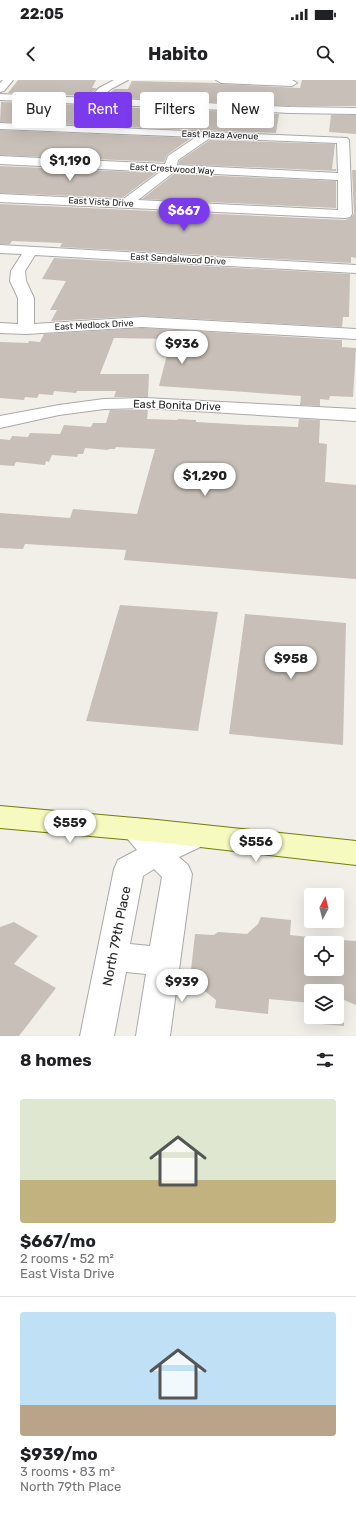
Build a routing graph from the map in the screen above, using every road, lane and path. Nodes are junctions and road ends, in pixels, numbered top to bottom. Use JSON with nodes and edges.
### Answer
{"nodes":[{"id":1,"x":8,"y":80,"type":"edge"},
{"id":2,"x":123,"y":80,"type":"edge"},
{"id":3,"x":221,"y":80,"type":"edge"},
{"id":4,"x":292,"y":81,"type":"edge"},
{"id":5,"x":0,"y":89,"type":"edge"},
{"id":6,"x":101,"y":92,"type":"edge"},
{"id":7,"x":0,"y":97,"type":"edge"},
{"id":8,"x":74,"y":100,"type":"edge"},
{"id":9,"x":132,"y":103,"type":"edge"},
{"id":10,"x":290,"y":110,"type":"junction"},
{"id":11,"x":356,"y":111,"type":"edge"},
{"id":12,"x":0,"y":126,"type":"edge"},
{"id":13,"x":74,"y":126,"type":"edge"},
{"id":14,"x":72,"y":129,"type":"junction"},
{"id":15,"x":208,"y":135,"type":"junction"},
{"id":16,"x":289,"y":138,"type":"junction"},
{"id":17,"x":0,"y":160,"type":"edge"},
{"id":18,"x":172,"y":168,"type":"junction"},
{"id":19,"x":345,"y":177,"type":"junction"},
{"id":20,"x":0,"y":198,"type":"edge"},
{"id":21,"x":126,"y":203,"type":"junction"},
{"id":22,"x":0,"y":249,"type":"edge"},
{"id":23,"x":31,"y":251,"type":"junction"},
{"id":24,"x":356,"y":269,"type":"edge"},
{"id":25,"x":0,"y":328,"type":"edge"},
{"id":26,"x":26,"y":329,"type":"junction"},
{"id":27,"x":356,"y":334,"type":"edge"},
{"id":28,"x":356,"y":415,"type":"edge"},
{"id":29,"x":0,"y":422,"type":"edge"},
{"id":30,"x":0,"y":817,"type":"edge"},
{"id":31,"x":136,"y":829,"type":"junction"},
{"id":32,"x":197,"y":836,"type":"junction"},
{"id":33,"x":158,"y":853,"type":"junction"},
{"id":34,"x":356,"y":853,"type":"edge"},
{"id":35,"x":112,"y":956,"type":"junction"},
{"id":36,"x":165,"y":962,"type":"junction"},
{"id":37,"x":97,"y":1036,"type":"edge"},
{"id":38,"x":154,"y":1036,"type":"edge"}],
"edges":[{"from":1,"to":5,"type":"street"},
{"from":2,"to":6,"type":"street"},
{"from":3,"to":4,"type":"street"},
{"from":4,"to":10,"type":"street"},
{"from":7,"to":8,"type":"street"},
{"from":9,"to":10,"type":"street"},
{"from":10,"to":11,"type":"street"},
{"from":10,"to":16,"type":"street"},
{"from":12,"to":14,"type":"street","name":"East Plaza Avenue"},
{"from":13,"to":14,"type":"street"},
{"from":14,"to":15,"type":"street","name":"East Plaza Avenue"},
{"from":15,"to":16,"type":"street","name":"East Plaza Avenue"},
{"from":15,"to":18,"type":"street"},
{"from":16,"to":19,"type":"street","name":"East Plaza Avenue"},
{"from":17,"to":18,"type":"street","name":"East Crestwood Way"},
{"from":18,"to":19,"type":"street","name":"East Crestwood Way"},
{"from":18,"to":21,"type":"street"},
{"from":19,"to":21,"type":"street","name":"East Vista Drive"},
{"from":20,"to":21,"type":"street","name":"East Vista Drive"},
{"from":22,"to":23,"type":"street","name":"East Sandalwood Drive"},
{"from":23,"to":24,"type":"street","name":"East Sandalwood Drive"},
{"from":23,"to":26,"type":"street"},
{"from":25,"to":26,"type":"street","name":"East Medlock Drive"},
{"from":26,"to":27,"type":"street","name":"East Medlock Drive"},
{"from":28,"to":29,"type":"street","name":"East Bonita Drive"},
{"from":30,"to":31,"type":"main road"},
{"from":31,"to":32,"type":"main road"},
{"from":31,"to":33,"type":"street"},
{"from":32,"to":33,"type":"street","name":"North 79th Place"},
{"from":32,"to":34,"type":"main road"},
{"from":33,"to":35,"type":"street","name":"North 79th Place"},
{"from":33,"to":36,"type":"street"},
{"from":35,"to":36,"type":"street"},
{"from":35,"to":37,"type":"street","name":"North 79th Place"},
{"from":36,"to":38,"type":"street"}]}
